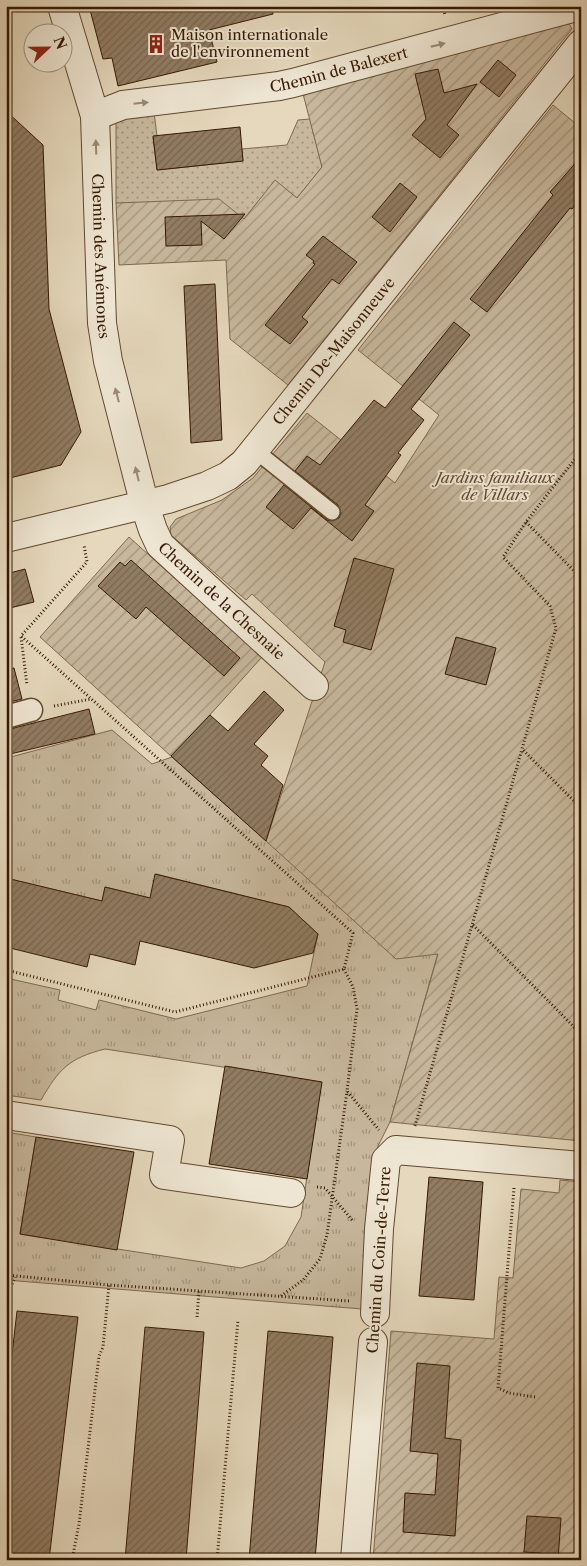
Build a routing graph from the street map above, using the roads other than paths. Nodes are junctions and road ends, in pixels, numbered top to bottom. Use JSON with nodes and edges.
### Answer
{"nodes":[{"id":1,"x":62,"y":6,"type":"edge"},
{"id":2,"x":580,"y":6,"type":"edge"},
{"id":3,"x":581,"y":44,"type":"edge"},
{"id":4,"x":95,"y":116,"type":"junction"},
{"id":5,"x":256,"y":451,"type":"junction"},
{"id":6,"x":145,"y":506,"type":"junction"},
{"id":7,"x":332,"y":512,"type":"dead end"},
{"id":8,"x":6,"y":538,"type":"edge"},
{"id":9,"x":314,"y":686,"type":"dead end"},
{"id":10,"x":31,"y":710,"type":"dead end"},
{"id":11,"x":6,"y":717,"type":"edge"},
{"id":12,"x":6,"y":1115,"type":"edge"},
{"id":13,"x":581,"y":1166,"type":"edge"},
{"id":14,"x":291,"y":1193,"type":"dead end"},
{"id":15,"x":375,"y":1308,"type":"joint"},
{"id":16,"x":373,"y":1342,"type":"joint"},
{"id":17,"x":355,"y":1560,"type":"edge"}],
"edges":[{"from":1,"to":4,"type":"street","name":"Chemin des Anémones"},
{"from":4,"to":2,"type":"street","name":"Chemin de Balexert","one_way":true},
{"from":3,"to":5,"type":"street","name":"Chemin De-Maisonneuve"},
{"from":6,"to":4,"type":"street","name":"Chemin des Anémones","one_way":true},
{"from":5,"to":6,"type":"street","name":"Chemin De-Maisonneuve"},
{"from":5,"to":7,"type":"lane"},
{"from":6,"to":8,"type":"street","name":"Chemin De-Maisonneuve"},
{"from":6,"to":9,"type":"street","name":"Chemin de la Chesnaie"},
{"from":10,"to":11,"type":"street"},
{"from":12,"to":14,"type":"street"},
{"from":13,"to":15,"type":"street","name":"Chemin du Coin-de-Terre"},
{"from":15,"to":16,"type":"street","name":"Chemin du Coin-de-Terre"},
{"from":16,"to":17,"type":"street","name":"Chemin du Coin-de-Terre"}]}
